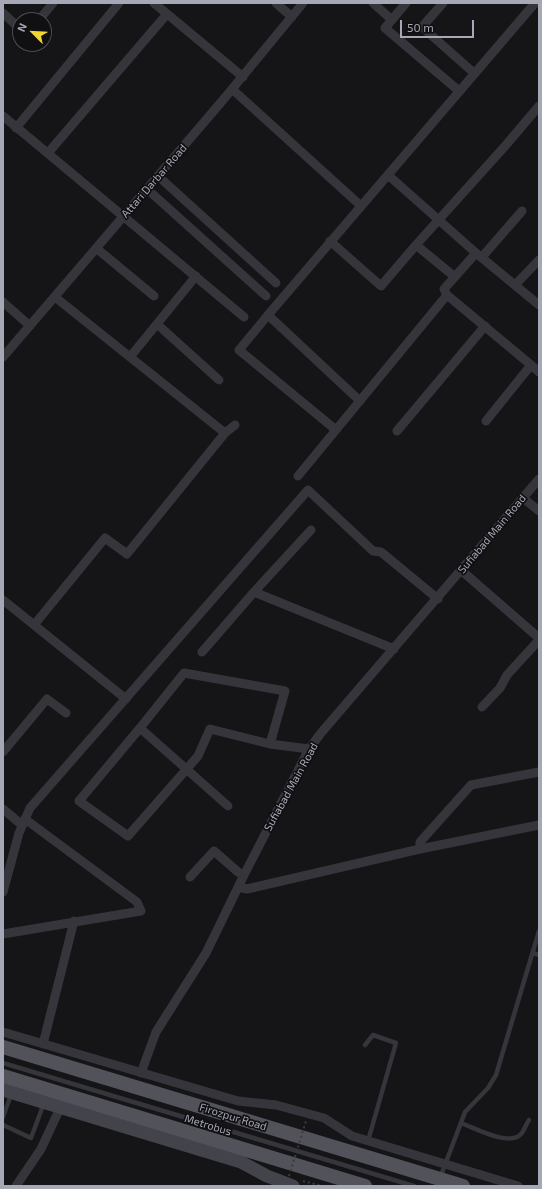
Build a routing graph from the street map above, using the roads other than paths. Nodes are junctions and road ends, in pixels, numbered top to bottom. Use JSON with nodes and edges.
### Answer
{"nodes":[{"id":1,"x":54,"y":3,"type":"edge"},
{"id":2,"x":119,"y":3,"type":"edge"},
{"id":3,"x":154,"y":3,"type":"edge"},
{"id":4,"x":276,"y":3,"type":"edge"},
{"id":5,"x":304,"y":3,"type":"edge"},
{"id":6,"x":373,"y":3,"type":"edge"},
{"id":7,"x":405,"y":3,"type":"edge"},
{"id":8,"x":443,"y":3,"type":"edge"},
{"id":9,"x":535,"y":3,"type":"edge"},
{"id":10,"x":46,"y":12,"type":"edge"},
{"id":11,"x":3,"y":13,"type":"edge"},
{"id":12,"x":167,"y":14,"type":"junction"},
{"id":13,"x":292,"y":17,"type":"junction"},
{"id":14,"x":392,"y":20,"type":"junction"},
{"id":15,"x":12,"y":21,"type":"edge"},
{"id":16,"x":474,"y":73,"type":"junction"},
{"id":17,"x":243,"y":76,"type":"junction"},
{"id":18,"x":232,"y":89,"type":"junction"},
{"id":19,"x":459,"y":91,"type":"junction"},
{"id":20,"x":539,"y":106,"type":"edge"},
{"id":21,"x":3,"y":116,"type":"edge"},
{"id":22,"x":16,"y":128,"type":"junction"},
{"id":23,"x":48,"y":153,"type":"junction"},
{"id":24,"x":388,"y":175,"type":"junction"},
{"id":25,"x":158,"y":176,"type":"junction"},
{"id":26,"x":147,"y":189,"type":"junction"},
{"id":27,"x":360,"y":205,"type":"junction"},
{"id":28,"x":522,"y":211,"type":"dead end"},
{"id":29,"x":124,"y":216,"type":"junction"},
{"id":30,"x":439,"y":220,"type":"junction"},
{"id":31,"x":330,"y":241,"type":"junction"},
{"id":32,"x":416,"y":244,"type":"junction"},
{"id":33,"x":96,"y":248,"type":"junction"},
{"id":34,"x":479,"y":255,"type":"junction"},
{"id":35,"x":539,"y":260,"type":"edge"},
{"id":36,"x":196,"y":276,"type":"junction"},
{"id":37,"x":455,"y":277,"type":"junction"},
{"id":38,"x":276,"y":283,"type":"dead end"},
{"id":39,"x":515,"y":285,"type":"junction"},
{"id":40,"x":446,"y":295,"type":"junction"},
{"id":41,"x":154,"y":296,"type":"dead end"},
{"id":42,"x":266,"y":296,"type":"dead end"},
{"id":43,"x":55,"y":297,"type":"junction"},
{"id":44,"x":3,"y":302,"type":"edge"},
{"id":45,"x":539,"y":305,"type":"edge"},
{"id":46,"x":268,"y":315,"type":"junction"},
{"id":47,"x":244,"y":317,"type":"dead end"},
{"id":48,"x":157,"y":324,"type":"junction"},
{"id":49,"x":30,"y":326,"type":"junction"},
{"id":50,"x":485,"y":326,"type":"junction"},
{"id":51,"x":3,"y":357,"type":"edge"},
{"id":52,"x":130,"y":357,"type":"junction"},
{"id":53,"x":531,"y":364,"type":"junction"},
{"id":54,"x":539,"y":372,"type":"edge"},
{"id":55,"x":219,"y":380,"type":"dead end"},
{"id":56,"x":360,"y":401,"type":"junction"},
{"id":57,"x":486,"y":421,"type":"dead end"},
{"id":58,"x":235,"y":425,"type":"dead end"},
{"id":59,"x":336,"y":430,"type":"junction"},
{"id":60,"x":397,"y":431,"type":"dead end"},
{"id":61,"x":225,"y":433,"type":"junction"},
{"id":62,"x":298,"y":476,"type":"dead end"},
{"id":63,"x":539,"y":479,"type":"edge"},
{"id":64,"x":523,"y":498,"type":"junction"},
{"id":65,"x":539,"y":511,"type":"edge"},
{"id":66,"x":311,"y":530,"type":"dead end"},
{"id":67,"x":462,"y":571,"type":"junction"},
{"id":68,"x":254,"y":592,"type":"junction"},
{"id":69,"x":438,"y":599,"type":"junction"},
{"id":70,"x":3,"y":600,"type":"edge"},
{"id":71,"x":34,"y":625,"type":"junction"},
{"id":72,"x":539,"y":639,"type":"edge"},
{"id":73,"x":394,"y":649,"type":"junction"},
{"id":74,"x":202,"y":652,"type":"dead end"},
{"id":75,"x":126,"y":699,"type":"junction"},
{"id":76,"x":482,"y":707,"type":"dead end"},
{"id":77,"x":66,"y":713,"type":"dead end"},
{"id":78,"x":140,"y":728,"type":"junction"},
{"id":79,"x":270,"y":744,"type":"junction"},
{"id":80,"x":309,"y":749,"type":"junction"},
{"id":81,"x":3,"y":752,"type":"edge"},
{"id":82,"x":187,"y":768,"type":"junction"},
{"id":83,"x":539,"y":772,"type":"edge"},
{"id":84,"x":228,"y":806,"type":"dead end"},
{"id":85,"x":3,"y":809,"type":"edge"},
{"id":86,"x":24,"y":822,"type":"junction"},
{"id":87,"x":539,"y":825,"type":"edge"},
{"id":88,"x":420,"y":849,"type":"junction"},
{"id":89,"x":244,"y":875,"type":"junction"},
{"id":90,"x":190,"y":877,"type":"dead end"},
{"id":91,"x":238,"y":887,"type":"junction"},
{"id":92,"x":3,"y":892,"type":"edge"},
{"id":93,"x":74,"y":921,"type":"junction"},
{"id":94,"x":539,"y":931,"type":"edge"},
{"id":95,"x":3,"y":934,"type":"edge"},
{"id":96,"x":533,"y":953,"type":"junction"},
{"id":97,"x":539,"y":955,"type":"edge"},
{"id":98,"x":3,"y":1032,"type":"edge"},
{"id":99,"x":43,"y":1044,"type":"junction"},
{"id":100,"x":366,"y":1045,"type":"dead end"},
{"id":101,"x":3,"y":1047,"type":"edge"},
{"id":102,"x":3,"y":1063,"type":"edge"},
{"id":103,"x":141,"y":1073,"type":"junction"},
{"id":104,"x":3,"y":1076,"type":"edge"},
{"id":105,"x":174,"y":1083,"type":"junction"},
{"id":106,"x":7,"y":1092,"type":"edge"},
{"id":107,"x":169,"y":1097,"type":"junction"},
{"id":108,"x":63,"y":1101,"type":"junction"},
{"id":109,"x":44,"y":1103,"type":"junction"},
{"id":110,"x":3,"y":1118,"type":"edge"},
{"id":111,"x":529,"y":1120,"type":"dead end"},
{"id":112,"x":461,"y":1123,"type":"junction"},
{"id":113,"x":3,"y":1125,"type":"edge"},
{"id":114,"x":368,"y":1141,"type":"junction"},
{"id":115,"x":445,"y":1165,"type":"junction"},
{"id":116,"x":440,"y":1179,"type":"junction"},
{"id":117,"x":291,"y":1181,"type":"edge"},
{"id":118,"x":16,"y":1186,"type":"edge"},
{"id":119,"x":365,"y":1186,"type":"edge"},
{"id":120,"x":414,"y":1186,"type":"edge"},
{"id":121,"x":463,"y":1186,"type":"edge"},
{"id":122,"x":518,"y":1186,"type":"edge"}],
"edges":[{"from":1,"to":10,"type":"street"},
{"from":2,"to":22,"type":"street"},
{"from":3,"to":12,"type":"street"},
{"from":4,"to":13,"type":"street"},
{"from":5,"to":13,"type":"street","name":"Attari Darbar Road"},
{"from":6,"to":14,"type":"street"},
{"from":7,"to":14,"type":"street"},
{"from":8,"to":16,"type":"street"},
{"from":9,"to":16,"type":"street"},
{"from":11,"to":15,"type":"street"},
{"from":12,"to":17,"type":"street"},
{"from":12,"to":23,"type":"street"},
{"from":13,"to":17,"type":"street","name":"Attari Darbar Road"},
{"from":14,"to":19,"type":"street"},
{"from":16,"to":19,"type":"street"},
{"from":17,"to":18,"type":"street","name":"Attari Darbar Road"},
{"from":18,"to":25,"type":"street","name":"Attari Darbar Road"},
{"from":18,"to":27,"type":"street"},
{"from":19,"to":24,"type":"street"},
{"from":20,"to":30,"type":"street"},
{"from":21,"to":22,"type":"street"},
{"from":22,"to":23,"type":"street"},
{"from":23,"to":29,"type":"street"},
{"from":24,"to":27,"type":"street"},
{"from":24,"to":30,"type":"street"},
{"from":25,"to":26,"type":"street","name":"Attari Darbar Road"},
{"from":25,"to":38,"type":"street"},
{"from":26,"to":29,"type":"street","name":"Attari Darbar Road"},
{"from":26,"to":42,"type":"street"},
{"from":27,"to":31,"type":"street"},
{"from":28,"to":34,"type":"street"},
{"from":29,"to":33,"type":"street","name":"Attari Darbar Road"},
{"from":29,"to":36,"type":"street"},
{"from":30,"to":32,"type":"street"},
{"from":30,"to":34,"type":"street"},
{"from":31,"to":32,"type":"street"},
{"from":31,"to":46,"type":"street"},
{"from":32,"to":37,"type":"street"},
{"from":33,"to":41,"type":"street"},
{"from":33,"to":43,"type":"street","name":"Attari Darbar Road"},
{"from":34,"to":37,"type":"street"},
{"from":34,"to":39,"type":"street"},
{"from":35,"to":39,"type":"street"},
{"from":36,"to":47,"type":"street"},
{"from":36,"to":48,"type":"street"},
{"from":37,"to":40,"type":"street"},
{"from":39,"to":45,"type":"street"},
{"from":40,"to":50,"type":"street"},
{"from":40,"to":56,"type":"street"},
{"from":43,"to":49,"type":"street","name":"Attari Darbar Road"},
{"from":43,"to":52,"type":"street"},
{"from":44,"to":49,"type":"street"},
{"from":46,"to":56,"type":"street"},
{"from":46,"to":59,"type":"street"},
{"from":48,"to":52,"type":"street"},
{"from":48,"to":55,"type":"street"},
{"from":49,"to":51,"type":"street","name":"Attari Darbar Road"},
{"from":50,"to":53,"type":"street"},
{"from":50,"to":60,"type":"street"},
{"from":52,"to":61,"type":"street"},
{"from":53,"to":54,"type":"street"},
{"from":53,"to":57,"type":"street"},
{"from":56,"to":59,"type":"street"},
{"from":58,"to":61,"type":"street"},
{"from":59,"to":62,"type":"street"},
{"from":61,"to":71,"type":"street"},
{"from":63,"to":64,"type":"street","name":"Sufiabad Main Road"},
{"from":64,"to":65,"type":"street"},
{"from":64,"to":67,"type":"street","name":"Sufiabad Main Road"},
{"from":66,"to":68,"type":"street"},
{"from":67,"to":69,"type":"street","name":"Sufiabad Main Road"},
{"from":67,"to":72,"type":"street"},
{"from":68,"to":73,"type":"street"},
{"from":68,"to":74,"type":"street"},
{"from":69,"to":73,"type":"street","name":"Sufiabad Main Road"},
{"from":69,"to":75,"type":"street"},
{"from":70,"to":71,"type":"street"},
{"from":71,"to":75,"type":"street"},
{"from":72,"to":76,"type":"street"},
{"from":73,"to":80,"type":"street","name":"Sufiabad Main Road"},
{"from":75,"to":86,"type":"street"},
{"from":77,"to":81,"type":"street"},
{"from":78,"to":79,"type":"street"},
{"from":78,"to":82,"type":"street"},
{"from":78,"to":82,"type":"street"},
{"from":79,"to":80,"type":"street"},
{"from":79,"to":82,"type":"street"},
{"from":80,"to":89,"type":"street","name":"Sufiabad Main Road"},
{"from":82,"to":84,"type":"street"},
{"from":83,"to":88,"type":"street"},
{"from":85,"to":86,"type":"street"},
{"from":86,"to":92,"type":"street"},
{"from":86,"to":93,"type":"street"},
{"from":87,"to":88,"type":"street"},
{"from":88,"to":91,"type":"street"},
{"from":89,"to":90,"type":"street"},
{"from":89,"to":91,"type":"street","name":"Sufiabad Main Road"},
{"from":91,"to":103,"type":"street","name":"Sufiabad Main Road"},
{"from":93,"to":95,"type":"street"},
{"from":93,"to":99,"type":"street"},
{"from":94,"to":96,"type":"lane"},
{"from":96,"to":97,"type":"lane"},
{"from":96,"to":112,"type":"lane"},
{"from":98,"to":99,"type":"street"},
{"from":99,"to":103,"type":"street"},
{"from":100,"to":114,"type":"lane"},
{"from":101,"to":107,"type":"main road","name":"Firozpur Road"},
{"from":102,"to":120,"type":"lane","name":"Metrobus"},
{"from":103,"to":105,"type":"street"},
{"from":104,"to":108,"type":"main road"},
{"from":105,"to":107,"type":"street"},
{"from":105,"to":114,"type":"street"},
{"from":106,"to":109,"type":"street"},
{"from":106,"to":110,"type":"lane"},
{"from":107,"to":116,"type":"main road","name":"Firozpur Road"},
{"from":108,"to":109,"type":"street"},
{"from":108,"to":117,"type":"street"},
{"from":108,"to":118,"type":"street"},
{"from":108,"to":119,"type":"main road"},
{"from":109,"to":113,"type":"lane"},
{"from":111,"to":112,"type":"lane"},
{"from":112,"to":115,"type":"lane"},
{"from":114,"to":115,"type":"street"},
{"from":115,"to":116,"type":"lane"},
{"from":115,"to":122,"type":"street"},
{"from":116,"to":121,"type":"main road","name":"Firozpur Road"}]}
